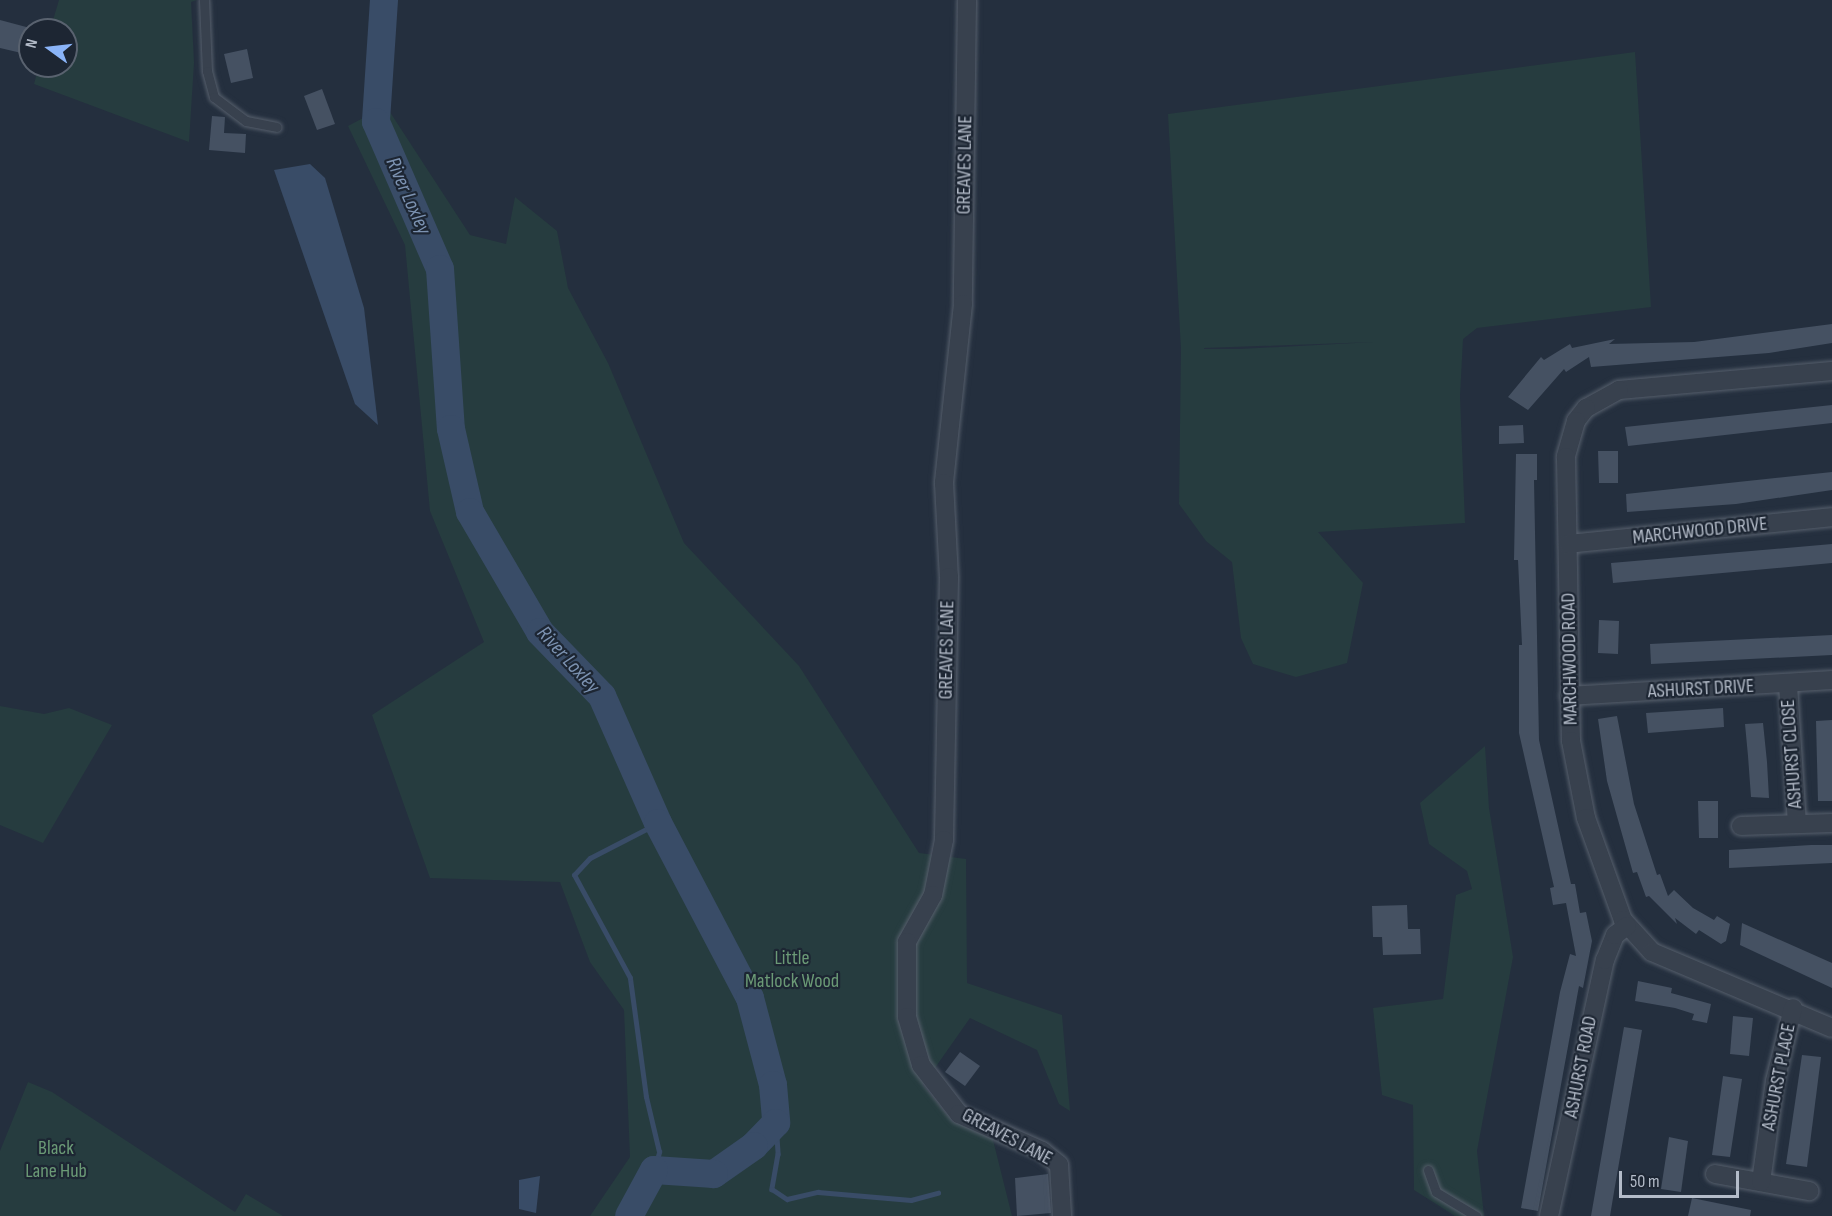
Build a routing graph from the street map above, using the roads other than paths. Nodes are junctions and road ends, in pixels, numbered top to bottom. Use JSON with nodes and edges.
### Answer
{"nodes":[{"id":1,"x":204,"y":0,"type":"edge"},
{"id":2,"x":967,"y":0,"type":"edge"},
{"id":3,"x":276,"y":127,"type":"dead end"},
{"id":4,"x":1832,"y":371,"type":"edge"},
{"id":5,"x":1832,"y":517,"type":"edge"},
{"id":6,"x":1568,"y":544,"type":"junction"},
{"id":7,"x":1832,"y":680,"type":"edge"},
{"id":8,"x":1788,"y":685,"type":"junction"},
{"id":9,"x":1569,"y":696,"type":"junction"},
{"id":10,"x":1832,"y":823,"type":"edge"},
{"id":11,"x":1797,"y":824,"type":"junction"},
{"id":12,"x":1741,"y":826,"type":"dead end"},
{"id":13,"x":1627,"y":926,"type":"junction"},
{"id":14,"x":1793,"y":1008,"type":"junction"},
{"id":15,"x":1832,"y":1028,"type":"edge"},
{"id":16,"x":1428,"y":1170,"type":"dead end"},
{"id":17,"x":1714,"y":1174,"type":"dead end"},
{"id":18,"x":1761,"y":1182,"type":"junction"},
{"id":19,"x":1809,"y":1191,"type":"dead end"},
{"id":20,"x":1062,"y":1216,"type":"edge"},
{"id":21,"x":1476,"y":1216,"type":"edge"},
{"id":22,"x":1549,"y":1216,"type":"edge"}],
"edges":[{"from":1,"to":3,"type":"lane"},
{"from":2,"to":20,"type":"street","name":"GREAVES LANE"},
{"from":4,"to":6,"type":"street","name":"MARCHWOOD ROAD"},
{"from":5,"to":6,"type":"street","name":"MARCHWOOD DRIVE"},
{"from":6,"to":9,"type":"street","name":"MARCHWOOD ROAD"},
{"from":7,"to":8,"type":"street","name":"ASHURST DRIVE"},
{"from":8,"to":9,"type":"street","name":"ASHURST DRIVE"},
{"from":8,"to":11,"type":"street","name":"ASHURST CLOSE"},
{"from":9,"to":13,"type":"street","name":"MARCHWOOD ROAD"},
{"from":10,"to":11,"type":"street","name":"ASHURST CLOSE"},
{"from":11,"to":12,"type":"street","name":"ASHURST CLOSE"},
{"from":13,"to":14,"type":"street","name":"MARCHWOOD ROAD"},
{"from":13,"to":22,"type":"street","name":"ASHURST ROAD"},
{"from":14,"to":15,"type":"street","name":"MARCHWOOD ROAD"},
{"from":14,"to":18,"type":"street","name":"ASHURST PLACE"},
{"from":16,"to":21,"type":"lane"},
{"from":17,"to":18,"type":"street"},
{"from":18,"to":19,"type":"street"}]}
